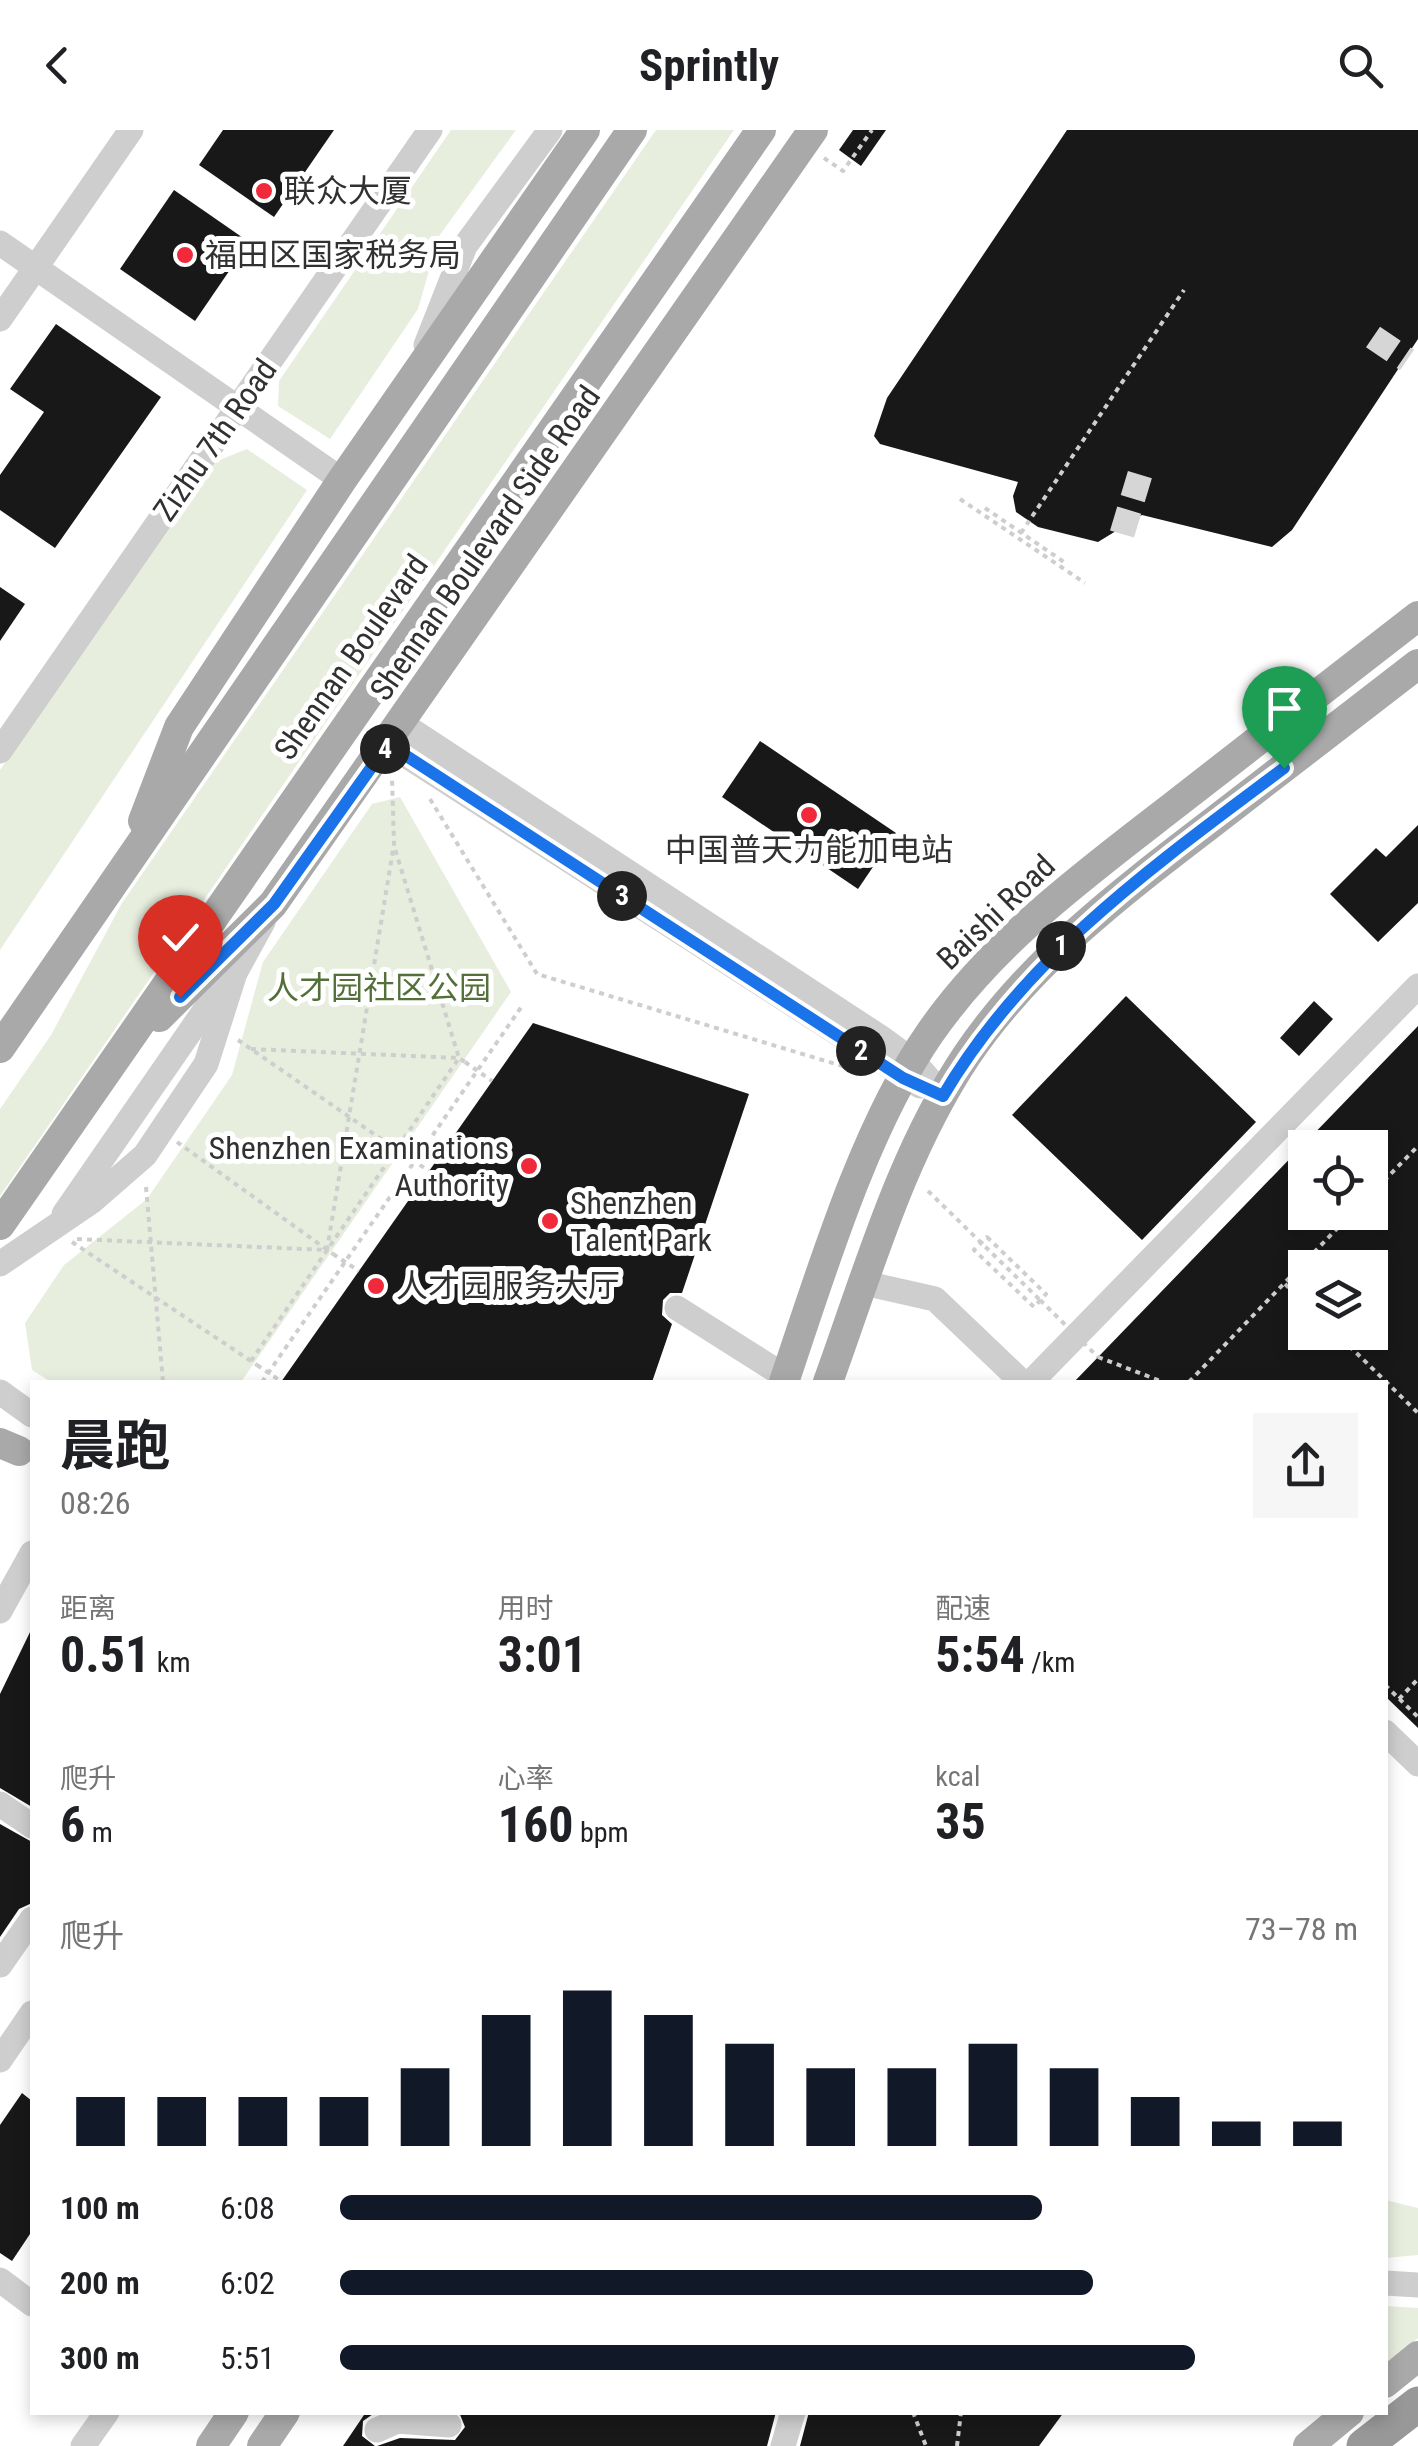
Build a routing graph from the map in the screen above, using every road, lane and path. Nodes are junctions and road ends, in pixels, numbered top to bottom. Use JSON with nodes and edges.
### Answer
{"nodes":[{"id":1,"x":131,"y":130,"type":"edge"},
{"id":2,"x":430,"y":130,"type":"edge"},
{"id":3,"x":550,"y":130,"type":"edge"},
{"id":4,"x":584,"y":130,"type":"edge"},
{"id":5,"x":632,"y":130,"type":"edge"},
{"id":6,"x":761,"y":130,"type":"edge"},
{"id":7,"x":813,"y":130,"type":"edge"},
{"id":8,"x":872,"y":130,"type":"edge"},
{"id":9,"x":852,"y":159,"type":"dead end"},
{"id":10,"x":0,"y":243,"type":"edge"},
{"id":11,"x":36,"y":268,"type":"junction"},
{"id":12,"x":1184,"y":290,"type":"dead end"},
{"id":13,"x":0,"y":319,"type":"edge"},
{"id":14,"x":416,"y":372,"type":"junction"},
{"id":15,"x":238,"y":407,"type":"junction"},
{"id":16,"x":342,"y":480,"type":"junction"},
{"id":17,"x":960,"y":499,"type":"dead end"},
{"id":18,"x":985,"y":508,"type":"dead end"},
{"id":19,"x":1020,"y":533,"type":"junction"},
{"id":20,"x":1064,"y":562,"type":"dead end"},
{"id":21,"x":1085,"y":583,"type":"dead end"},
{"id":22,"x":1418,"y":616,"type":"edge"},
{"id":23,"x":1418,"y":664,"type":"edge"},
{"id":24,"x":395,"y":734,"type":"junction"},
{"id":25,"x":0,"y":751,"type":"edge"},
{"id":26,"x":392,"y":777,"type":"dead end"},
{"id":27,"x":426,"y":794,"type":"dead end"},
{"id":28,"x":394,"y":844,"type":"junction"},
{"id":29,"x":126,"y":866,"type":"junction"},
{"id":30,"x":274,"y":904,"type":"junction"},
{"id":31,"x":1418,"y":986,"type":"edge"},
{"id":32,"x":522,"y":1006,"type":"dead end"},
{"id":33,"x":234,"y":1037,"type":"dead end"},
{"id":34,"x":0,"y":1048,"type":"edge"},
{"id":35,"x":252,"y":1049,"type":"junction"},
{"id":36,"x":360,"y":1054,"type":"junction"},
{"id":37,"x":459,"y":1058,"type":"junction"},
{"id":38,"x":110,"y":1064,"type":"junction"},
{"id":39,"x":858,"y":1070,"type":"dead end"},
{"id":40,"x":908,"y":1070,"type":"junction"},
{"id":41,"x":492,"y":1080,"type":"dead end"},
{"id":42,"x":943,"y":1096,"type":"junction"},
{"id":43,"x":349,"y":1116,"type":"junction"},
{"id":44,"x":177,"y":1142,"type":"dead end"},
{"id":45,"x":1418,"y":1146,"type":"edge"},
{"id":46,"x":396,"y":1149,"type":"junction"},
{"id":47,"x":429,"y":1171,"type":"dead end"},
{"id":48,"x":1388,"y":1177,"type":"edge"},
{"id":49,"x":146,"y":1187,"type":"dead end"},
{"id":50,"x":928,"y":1190,"type":"dead end"},
{"id":51,"x":934,"y":1200,"type":"dead end"},
{"id":52,"x":0,"y":1225,"type":"edge"},
{"id":53,"x":1337,"y":1230,"type":"edge"},
{"id":54,"x":67,"y":1237,"type":"junction"},
{"id":55,"x":150,"y":1242,"type":"junction"},
{"id":56,"x":979,"y":1244,"type":"junction"},
{"id":57,"x":330,"y":1252,"type":"junction"},
{"id":58,"x":0,"y":1264,"type":"edge"},
{"id":59,"x":359,"y":1271,"type":"dead end"},
{"id":60,"x":864,"y":1283,"type":"junction"},
{"id":61,"x":1285,"y":1284,"type":"junction"},
{"id":62,"x":1288,"y":1287,"type":"edge"},
{"id":63,"x":155,"y":1297,"type":"junction"},
{"id":64,"x":1040,"y":1300,"type":"junction"},
{"id":65,"x":677,"y":1308,"type":"dead end"},
{"id":66,"x":1353,"y":1350,"type":"edge"},
{"id":67,"x":251,"y":1360,"type":"junction"},
{"id":68,"x":163,"y":1380,"type":"edge"},
{"id":69,"x":263,"y":1380,"type":"edge"},
{"id":70,"x":279,"y":1380,"type":"edge"},
{"id":71,"x":784,"y":1380,"type":"edge"},
{"id":72,"x":829,"y":1380,"type":"edge"},
{"id":73,"x":1020,"y":1380,"type":"edge"},
{"id":74,"x":1033,"y":1380,"type":"edge"},
{"id":75,"x":1158,"y":1380,"type":"edge"},
{"id":76,"x":1191,"y":1380,"type":"edge"},
{"id":77,"x":1384,"y":1380,"type":"edge"},
{"id":78,"x":1388,"y":1384,"type":"edge"},
{"id":79,"x":0,"y":1392,"type":"edge"},
{"id":80,"x":1418,"y":1413,"type":"edge"},
{"id":81,"x":30,"y":1414,"type":"edge"},
{"id":82,"x":30,"y":1556,"type":"edge"},
{"id":83,"x":0,"y":1611,"type":"edge"},
{"id":84,"x":1418,"y":1679,"type":"edge"},
{"id":85,"x":1388,"y":1689,"type":"edge"},
{"id":86,"x":1399,"y":1699,"type":"junction"},
{"id":87,"x":1418,"y":1717,"type":"edge"},
{"id":88,"x":1388,"y":1735,"type":"edge"},
{"id":89,"x":1418,"y":1764,"type":"edge"},
{"id":90,"x":0,"y":1804,"type":"edge"},
{"id":91,"x":30,"y":1825,"type":"edge"},
{"id":92,"x":30,"y":1923,"type":"edge"},
{"id":93,"x":0,"y":1965,"type":"edge"},
{"id":94,"x":30,"y":2016,"type":"edge"},
{"id":95,"x":0,"y":2060,"type":"edge"},
{"id":96,"x":0,"y":2280,"type":"edge"},
{"id":97,"x":1388,"y":2283,"type":"edge"},
{"id":98,"x":1418,"y":2286,"type":"edge"},
{"id":99,"x":30,"y":2302,"type":"edge"},
{"id":100,"x":1418,"y":2356,"type":"edge"},
{"id":101,"x":1388,"y":2380,"type":"edge"},
{"id":102,"x":1418,"y":2404,"type":"edge"},
{"id":103,"x":105,"y":2415,"type":"edge"},
{"id":104,"x":232,"y":2415,"type":"edge"},
{"id":105,"x":283,"y":2415,"type":"edge"},
{"id":106,"x":792,"y":2415,"type":"edge"},
{"id":107,"x":914,"y":2415,"type":"edge"},
{"id":108,"x":961,"y":2415,"type":"edge"},
{"id":109,"x":1321,"y":2415,"type":"edge"},
{"id":110,"x":1344,"y":2415,"type":"edge"},
{"id":111,"x":451,"y":2428,"type":"edge"},
{"id":112,"x":377,"y":2429,"type":"edge"},
{"id":113,"x":83,"y":2446,"type":"edge"},
{"id":114,"x":211,"y":2446,"type":"edge"},
{"id":115,"x":262,"y":2446,"type":"edge"},
{"id":116,"x":783,"y":2446,"type":"edge"},
{"id":117,"x":926,"y":2446,"type":"edge"},
{"id":118,"x":957,"y":2446,"type":"edge"},
{"id":119,"x":1307,"y":2446,"type":"edge"},
{"id":120,"x":1364,"y":2446,"type":"edge"}],
"edges":[{"from":1,"to":11,"type":"street"},
{"from":2,"to":15,"type":"street","name":"Zizhu 7th Road"},
{"from":3,"to":14,"type":"street"},
{"from":4,"to":14,"type":"main road"},
{"from":5,"to":29,"type":"main road","name":"Shennan Boulevard"},
{"from":6,"to":38,"type":"main road","name":"Shennan Boulevard"},
{"from":7,"to":24,"type":"main road","name":"Shennan Boulevard Side Road"},
{"from":8,"to":9,"type":"path"},
{"from":10,"to":11,"type":"street"},
{"from":11,"to":13,"type":"street"},
{"from":11,"to":15,"type":"street"},
{"from":12,"to":19,"type":"path"},
{"from":14,"to":16,"type":"main road"},
{"from":15,"to":16,"type":"street"},
{"from":15,"to":25,"type":"street","name":"Zizhu 7th Road"},
{"from":16,"to":29,"type":"main road"},
{"from":17,"to":21,"type":"path"},
{"from":18,"to":19,"type":"path"},
{"from":19,"to":20,"type":"path"},
{"from":22,"to":40,"type":"main road","name":"Baishi Road"},
{"from":23,"to":42,"type":"main road"},
{"from":24,"to":30,"type":"main road","name":"Shennan Boulevard Side Road"},
{"from":24,"to":40,"type":"street"},
{"from":26,"to":28,"type":"path"},
{"from":27,"to":39,"type":"path"},
{"from":28,"to":36,"type":"path"},
{"from":28,"to":37,"type":"path"},
{"from":29,"to":34,"type":"main road","name":"Shennan Boulevard"},
{"from":30,"to":38,"type":"main road","name":"Shennan Boulevard Side Road"},
{"from":30,"to":54,"type":"street"},
{"from":31,"to":74,"type":"street"},
{"from":32,"to":69,"type":"path"},
{"from":33,"to":35,"type":"path"},
{"from":35,"to":36,"type":"path"},
{"from":35,"to":43,"type":"path"},
{"from":36,"to":37,"type":"path"},
{"from":36,"to":43,"type":"path"},
{"from":37,"to":41,"type":"path","bridge":true},
{"from":37,"to":46,"type":"path"},
{"from":38,"to":52,"type":"main road","name":"Shennan Boulevard"},
{"from":40,"to":42,"type":"street"},
{"from":40,"to":71,"type":"main road","name":"Baishi Road"},
{"from":42,"to":60,"type":"main road"},
{"from":43,"to":46,"type":"path"},
{"from":43,"to":57,"type":"path"},
{"from":44,"to":57,"type":"path"},
{"from":45,"to":48,"type":"path"},
{"from":46,"to":47,"type":"path","bridge":true},
{"from":46,"to":57,"type":"path"},
{"from":49,"to":55,"type":"path"},
{"from":50,"to":64,"type":"path"},
{"from":51,"to":56,"type":"path"},
{"from":53,"to":61,"type":"path"},
{"from":54,"to":55,"type":"path"},
{"from":54,"to":58,"type":"street"},
{"from":54,"to":63,"type":"path"},
{"from":55,"to":57,"type":"path"},
{"from":55,"to":63,"type":"path"},
{"from":56,"to":64,"type":"path","bridge":true},
{"from":56,"to":64,"type":"path","bridge":true},
{"from":57,"to":59,"type":"path","bridge":true},
{"from":57,"to":67,"type":"path"},
{"from":60,"to":72,"type":"main road"},
{"from":60,"to":73,"type":"street"},
{"from":61,"to":62,"type":"path"},
{"from":61,"to":76,"type":"path"},
{"from":63,"to":67,"type":"path"},
{"from":63,"to":68,"type":"path"},
{"from":64,"to":75,"type":"path","bridge":true},
{"from":65,"to":71,"type":"street"},
{"from":66,"to":77,"type":"path"},
{"from":67,"to":70,"type":"path","bridge":true},
{"from":78,"to":80,"type":"path"},
{"from":79,"to":81,"type":"street"},
{"from":82,"to":83,"type":"street"},
{"from":84,"to":86,"type":"path"},
{"from":85,"to":86,"type":"path"},
{"from":86,"to":87,"type":"path"},
{"from":88,"to":89,"type":"street"},
{"from":90,"to":91,"type":"street"},
{"from":92,"to":93,"type":"street"},
{"from":94,"to":95,"type":"street"},
{"from":96,"to":99,"type":"street"},
{"from":97,"to":98,"type":"street"},
{"from":100,"to":101,"type":"main road"},
{"from":102,"to":120,"type":"highway"},
{"from":103,"to":113,"type":"street"},
{"from":104,"to":114,"type":"main road"},
{"from":105,"to":115,"type":"main road"},
{"from":106,"to":116,"type":"street"},
{"from":107,"to":117,"type":"path"},
{"from":108,"to":118,"type":"path"},
{"from":109,"to":119,"type":"street"},
{"from":110,"to":119,"type":"main road"},
{"from":111,"to":112,"type":"street"}]}
